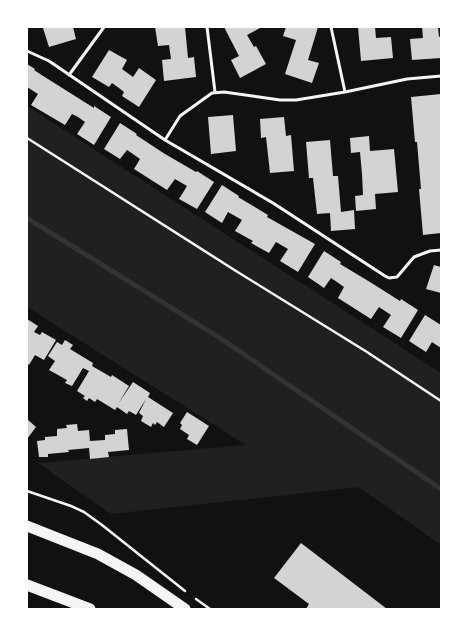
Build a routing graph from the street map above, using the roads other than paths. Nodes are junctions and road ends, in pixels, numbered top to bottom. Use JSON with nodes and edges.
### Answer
{"nodes":[{"id":1,"x":104,"y":27,"type":"edge"},
{"id":2,"x":207,"y":27,"type":"edge"},
{"id":3,"x":331,"y":27,"type":"edge"},
{"id":4,"x":27,"y":51,"type":"edge"},
{"id":5,"x":69,"y":75,"type":"junction"},
{"id":6,"x":441,"y":76,"type":"edge"},
{"id":7,"x":215,"y":92,"type":"junction"},
{"id":8,"x":345,"y":92,"type":"junction"},
{"id":9,"x":165,"y":140,"type":"junction"},
{"id":10,"x":441,"y":250,"type":"edge"},
{"id":11,"x":27,"y":526,"type":"edge"},
{"id":12,"x":27,"y":585,"type":"edge"},
{"id":13,"x":90,"y":609,"type":"edge"},
{"id":14,"x":185,"y":609,"type":"edge"}],
"edges":[{"from":1,"to":5,"type":"lane"},
{"from":2,"to":7,"type":"lane"},
{"from":3,"to":8,"type":"lane"},
{"from":4,"to":5,"type":"lane"},
{"from":5,"to":9,"type":"lane"},
{"from":6,"to":8,"type":"lane"},
{"from":7,"to":8,"type":"lane"},
{"from":7,"to":9,"type":"lane"},
{"from":9,"to":10,"type":"lane"},
{"from":11,"to":14,"type":"highway"},
{"from":12,"to":13,"type":"highway"}]}
